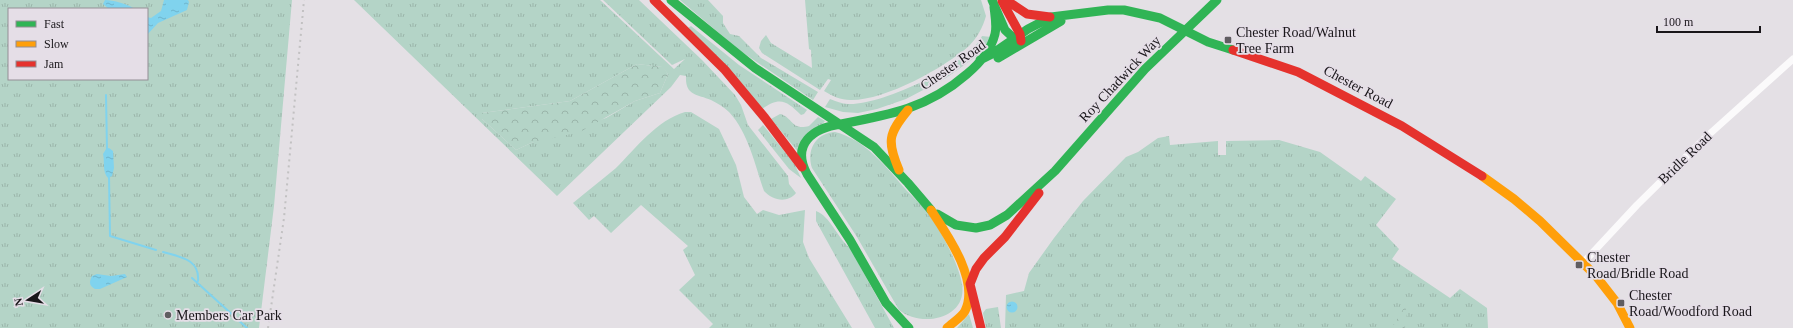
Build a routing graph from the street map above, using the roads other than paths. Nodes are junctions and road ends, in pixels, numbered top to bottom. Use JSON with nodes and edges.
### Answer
{"nodes":[{"id":1,"x":654,"y":0,"type":"edge"},
{"id":2,"x":671,"y":0,"type":"edge"},
{"id":3,"x":1002,"y":0,"type":"edge"},
{"id":4,"x":1006,"y":0,"type":"edge"},
{"id":5,"x":1217,"y":0,"type":"edge"},
{"id":6,"x":993,"y":4,"type":"edge"},
{"id":7,"x":1070,"y":15,"type":"junction"},
{"id":8,"x":1051,"y":17,"type":"junction"},
{"id":9,"x":1020,"y":34,"type":"junction"},
{"id":10,"x":1012,"y":40,"type":"junction"},
{"id":11,"x":1021,"y":44,"type":"junction"},
{"id":12,"x":1793,"y":59,"type":"edge"},
{"id":13,"x":980,"y":60,"type":"junction"},
{"id":14,"x":973,"y":70,"type":"junction"},
{"id":15,"x":908,"y":110,"type":"junction"},
{"id":16,"x":841,"y":124,"type":"junction"},
{"id":17,"x":802,"y":167,"type":"junction"},
{"id":18,"x":901,"y":174,"type":"junction"},
{"id":19,"x":1046,"y":181,"type":"junction"},
{"id":20,"x":931,"y":209,"type":"junction"},
{"id":21,"x":1005,"y":237,"type":"junction"},
{"id":22,"x":1583,"y":263,"type":"junction"},
{"id":23,"x":970,"y":284,"type":"junction"},
{"id":24,"x":976,"y":309,"type":"junction"},
{"id":25,"x":894,"y":314,"type":"junction"},
{"id":26,"x":1627,"y":325,"type":"edge"},
{"id":27,"x":901,"y":328,"type":"edge"},
{"id":28,"x":909,"y":328,"type":"edge"},
{"id":29,"x":947,"y":328,"type":"edge"},
{"id":30,"x":981,"y":328,"type":"edge"}],
"edges":[{"from":1,"to":17,"type":"main road"},
{"from":2,"to":16,"type":"main road"},
{"from":3,"to":9,"type":"main road"},
{"from":4,"to":8,"type":"main road"},
{"from":5,"to":19,"type":"main road","name":"Roy Chadwick Way"},
{"from":6,"to":10,"type":"main road"},
{"from":6,"to":13,"type":"main road"},
{"from":7,"to":8,"type":"main road","name":"Chester Road"},
{"from":7,"to":11,"type":"main road"},
{"from":7,"to":22,"type":"main road","name":"Chester Road"},
{"from":8,"to":9,"type":"main road","name":"Chester Road"},
{"from":9,"to":10,"type":"main road","name":"Chester Road"},
{"from":9,"to":11,"type":"main road"},
{"from":10,"to":11,"type":"main road"},
{"from":10,"to":13,"type":"main road","name":"Chester Road"},
{"from":11,"to":14,"type":"main road"},
{"from":12,"to":22,"type":"street","name":"Bridle Road"},
{"from":13,"to":14,"type":"main road","name":"Chester Road"},
{"from":14,"to":15,"type":"main road","name":"Chester Road"},
{"from":15,"to":16,"type":"main road","name":"Chester Road"},
{"from":15,"to":18,"type":"main road","name":"Chester Road"},
{"from":16,"to":17,"type":"main road","name":"Chester Road"},
{"from":16,"to":18,"type":"main road"},
{"from":17,"to":25,"type":"main road"},
{"from":18,"to":20,"type":"main road"},
{"from":19,"to":20,"type":"main road","name":"Roy Chadwick Way"},
{"from":19,"to":21,"type":"main road","name":"Roy Chadwick Way"},
{"from":20,"to":23,"type":"main road"},
{"from":21,"to":23,"type":"main road","name":"Roy Chadwick Way"},
{"from":21,"to":24,"type":"main road","name":"Roy Chadwick Way"},
{"from":22,"to":26,"type":"main road","name":"Chester Road"},
{"from":23,"to":24,"type":"main road"},
{"from":23,"to":29,"type":"main road","name":"Roy Chadwick Way"},
{"from":24,"to":30,"type":"main road"},
{"from":25,"to":27,"type":"main road"},
{"from":25,"to":28,"type":"main road"}]}
